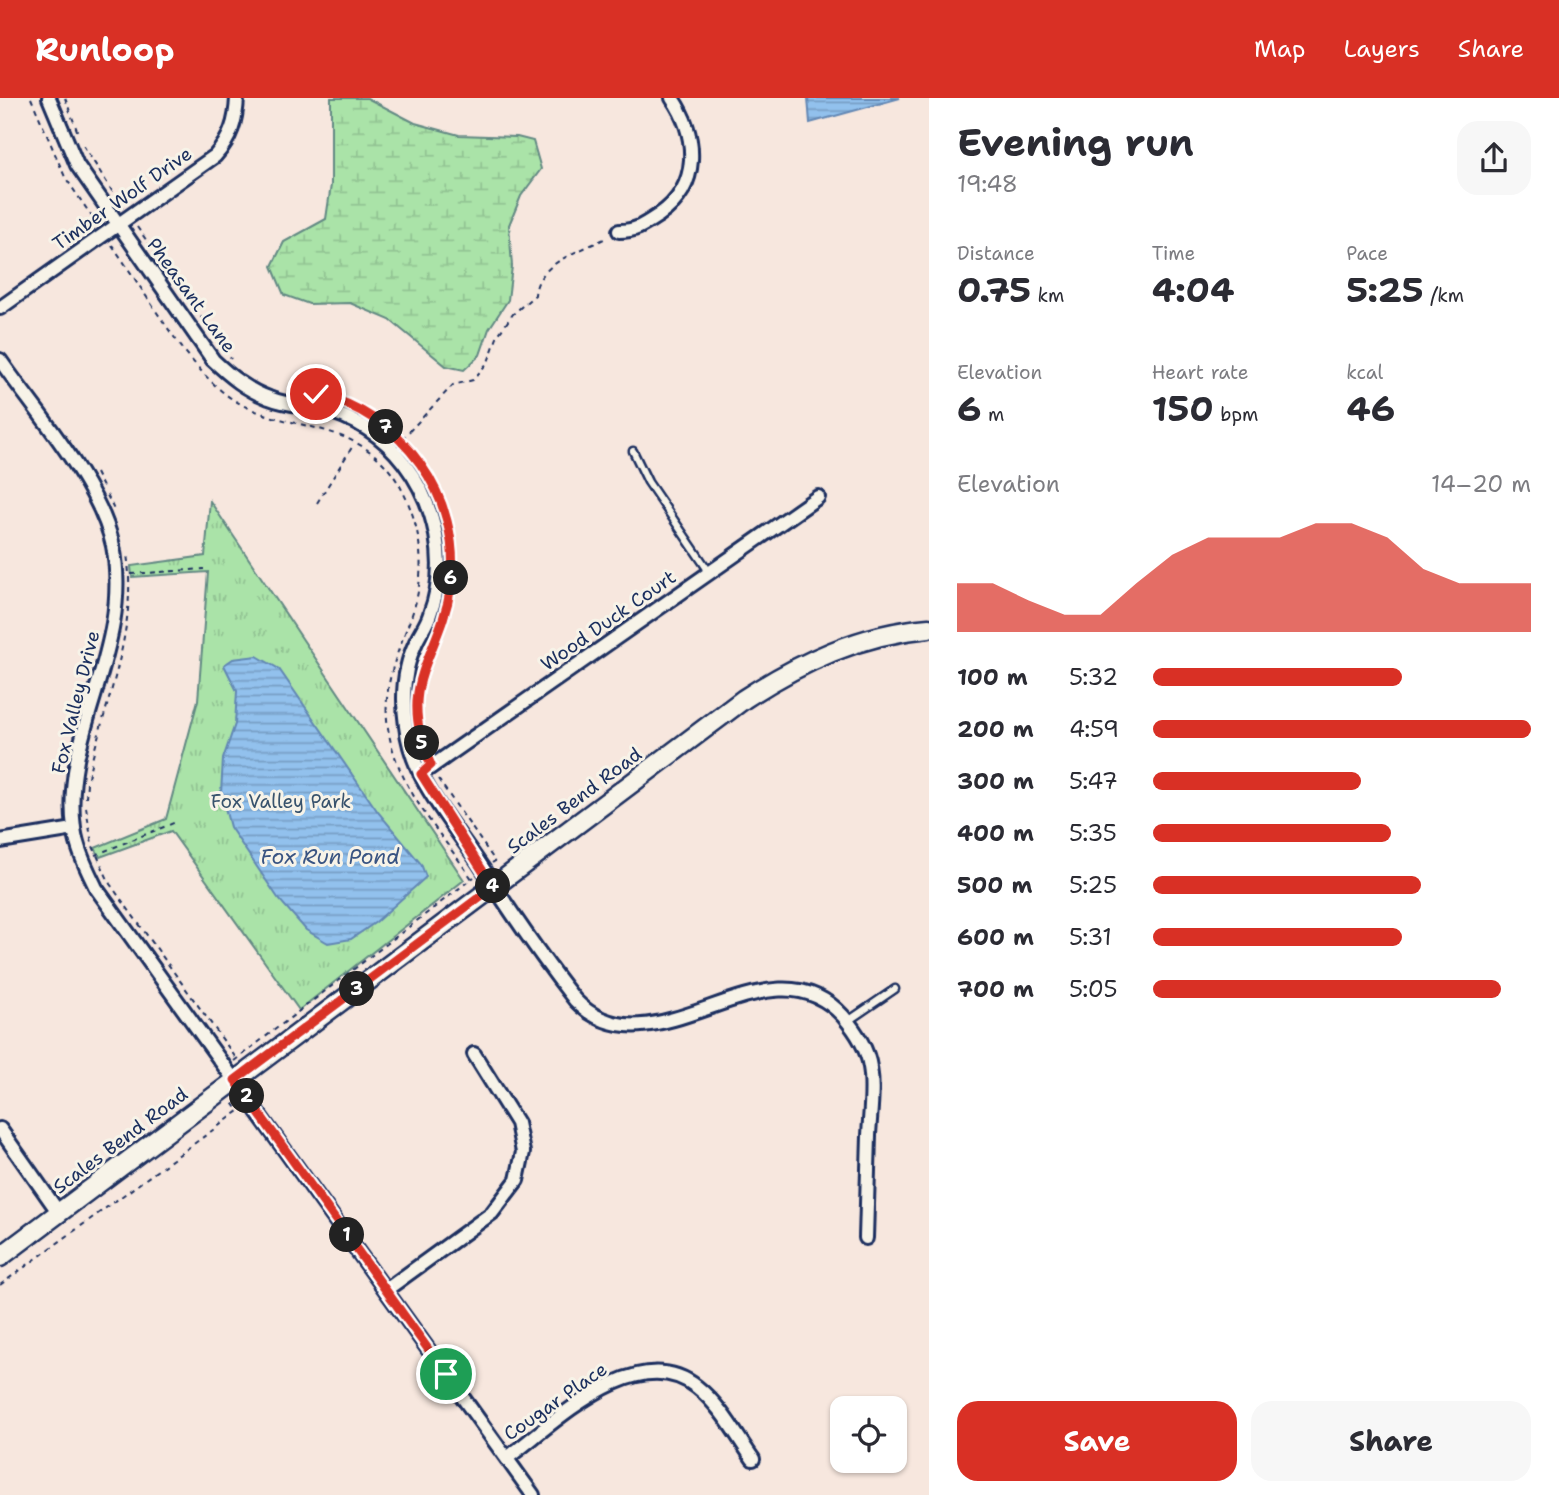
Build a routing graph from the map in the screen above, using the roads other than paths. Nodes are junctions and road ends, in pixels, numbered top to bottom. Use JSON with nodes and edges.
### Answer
{"nodes":[{"id":1,"x":50,"y":98,"type":"edge"},
{"id":2,"x":237,"y":98,"type":"edge"},
{"id":3,"x":672,"y":98,"type":"edge"},
{"id":4,"x":118,"y":225,"type":"junction"},
{"id":5,"x":619,"y":231,"type":"road end"},
{"id":6,"x":0,"y":309,"type":"edge"},
{"id":7,"x":0,"y":360,"type":"edge"},
{"id":8,"x":633,"y":451,"type":"dead end"},
{"id":9,"x":818,"y":497,"type":"dead end"},
{"id":10,"x":710,"y":573,"type":"junction"},
{"id":11,"x":929,"y":628,"type":"edge"},
{"id":12,"x":426,"y":770,"type":"junction"},
{"id":13,"x":74,"y":829,"type":"junction"},
{"id":14,"x":0,"y":841,"type":"edge"},
{"id":15,"x":493,"y":887,"type":"junction"},
{"id":16,"x":895,"y":989,"type":"dead end"},
{"id":17,"x":848,"y":1021,"type":"junction"},
{"id":18,"x":474,"y":1054,"type":"dead end"},
{"id":19,"x":240,"y":1076,"type":"junction"},
{"id":20,"x":0,"y":1129,"type":"edge"},
{"id":21,"x":59,"y":1213,"type":"junction"},
{"id":22,"x":866,"y":1238,"type":"dead end"},
{"id":23,"x":0,"y":1257,"type":"edge"},
{"id":24,"x":386,"y":1290,"type":"junction"},
{"id":25,"x":507,"y":1458,"type":"junction"},
{"id":26,"x":753,"y":1459,"type":"dead end"},
{"id":27,"x":533,"y":1495,"type":"edge"}],
"edges":[{"from":1,"to":4,"type":"street","name":"Pheasant Lane"},
{"from":2,"to":4,"type":"street","name":"Timber Wolf Drive"},
{"from":3,"to":5,"type":"street"},
{"from":4,"to":6,"type":"street","name":"Timber Wolf Drive"},
{"from":4,"to":12,"type":"street","name":"Pheasant Lane"},
{"from":7,"to":13,"type":"street","name":"Fox Valley Drive"},
{"from":8,"to":10,"type":"lane"},
{"from":9,"to":10,"type":"street","name":"Wood Duck Court"},
{"from":10,"to":12,"type":"street","name":"Wood Duck Court"},
{"from":11,"to":15,"type":"street","name":"Scales Bend Road"},
{"from":12,"to":15,"type":"street","name":"Pheasant Lane"},
{"from":13,"to":14,"type":"street"},
{"from":13,"to":19,"type":"street","name":"Fox Valley Drive"},
{"from":15,"to":17,"type":"street","name":"Pheasant Lane"},
{"from":15,"to":19,"type":"street","name":"Scales Bend Road"},
{"from":16,"to":17,"type":"lane"},
{"from":17,"to":22,"type":"street"},
{"from":18,"to":24,"type":"street"},
{"from":19,"to":21,"type":"street","name":"Scales Bend Road"},
{"from":19,"to":24,"type":"street","name":"Fox Valley Drive"},
{"from":20,"to":21,"type":"street"},
{"from":21,"to":23,"type":"street","name":"Scales Bend Road"},
{"from":24,"to":25,"type":"street","name":"Fox Valley Drive"},
{"from":25,"to":26,"type":"street","name":"Cougar Place"},
{"from":25,"to":27,"type":"street","name":"Fox Valley Drive"}]}
